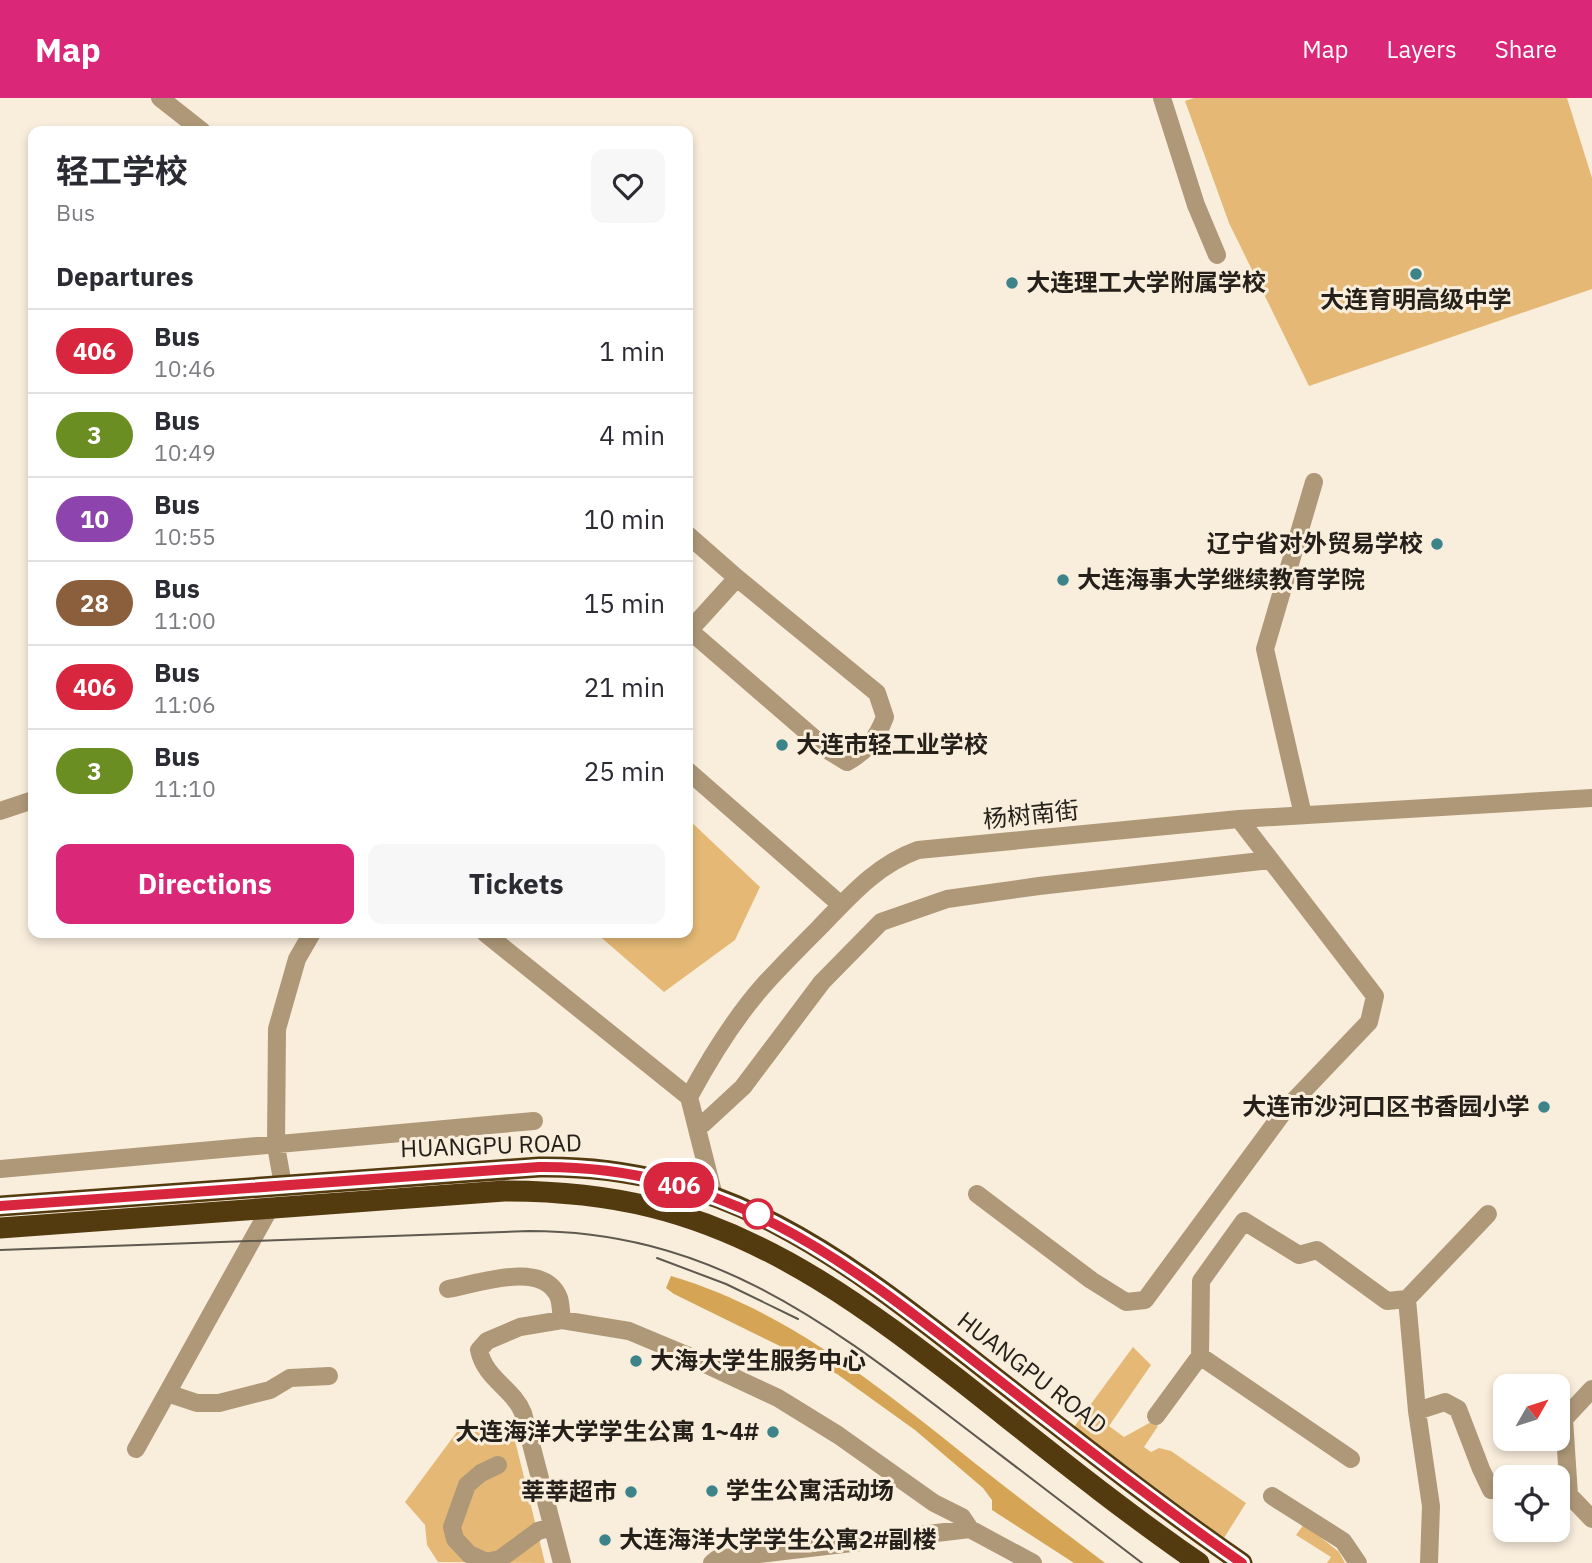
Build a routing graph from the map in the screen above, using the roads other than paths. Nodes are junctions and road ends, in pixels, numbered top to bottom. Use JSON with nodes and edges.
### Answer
{"nodes":[{"id":1,"x":160,"y":98,"type":"edge"},
{"id":2,"x":1162,"y":98,"type":"edge"},
{"id":3,"x":196,"y":126,"type":"edge"},
{"id":4,"x":1217,"y":255,"type":"dead end"},
{"id":5,"x":1314,"y":482,"type":"dead end"},
{"id":6,"x":693,"y":539,"type":"edge"},
{"id":7,"x":737,"y":578,"type":"junction"},
{"id":8,"x":693,"y":626,"type":"edge"},
{"id":9,"x":693,"y":635,"type":"edge"},
{"id":10,"x":693,"y":775,"type":"edge"},
{"id":11,"x":1592,"y":798,"type":"edge"},
{"id":12,"x":28,"y":802,"type":"edge"},
{"id":13,"x":0,"y":811,"type":"edge"},
{"id":14,"x":1303,"y":815,"type":"junction"},
{"id":15,"x":1239,"y":819,"type":"junction"},
{"id":16,"x":1270,"y":860,"type":"junction"},
{"id":17,"x":841,"y":905,"type":"junction"},
{"id":18,"x":309,"y":938,"type":"edge"},
{"id":19,"x":491,"y":938,"type":"edge"},
{"id":20,"x":689,"y":1097,"type":"junction"},
{"id":21,"x":534,"y":1121,"type":"dead end"},
{"id":22,"x":703,"y":1124,"type":"dead end"},
{"id":23,"x":276,"y":1146,"type":"junction"},
{"id":24,"x":0,"y":1169,"type":"edge"},
{"id":25,"x":283,"y":1185,"type":"junction"},
{"id":26,"x":977,"y":1194,"type":"dead end"},
{"id":27,"x":714,"y":1196,"type":"junction"},
{"id":28,"x":0,"y":1206,"type":"edge"},
{"id":29,"x":270,"y":1208,"type":"junction"},
{"id":30,"x":1488,"y":1214,"type":"dead end"},
{"id":31,"x":0,"y":1228,"type":"edge"},
{"id":32,"x":448,"y":1289,"type":"dead end"},
{"id":33,"x":1407,"y":1299,"type":"junction"},
{"id":34,"x":562,"y":1320,"type":"junction"},
{"id":35,"x":1200,"y":1356,"type":"junction"},
{"id":36,"x":329,"y":1376,"type":"dead end"},
{"id":37,"x":1592,"y":1389,"type":"edge"},
{"id":38,"x":167,"y":1394,"type":"junction"},
{"id":39,"x":1417,"y":1411,"type":"junction"},
{"id":40,"x":1156,"y":1416,"type":"dead end"},
{"id":41,"x":136,"y":1449,"type":"dead end"},
{"id":42,"x":1351,"y":1459,"type":"dead end"},
{"id":43,"x":498,"y":1465,"type":"dead end"},
{"id":44,"x":1491,"y":1490,"type":"dead end"},
{"id":45,"x":1272,"y":1496,"type":"dead end"},
{"id":46,"x":1592,"y":1519,"type":"edge"},
{"id":47,"x":552,"y":1527,"type":"junction"},
{"id":48,"x":970,"y":1529,"type":"junction"},
{"id":49,"x":562,"y":1563,"type":"edge"},
{"id":50,"x":712,"y":1563,"type":"edge"},
{"id":51,"x":1032,"y":1563,"type":"edge"},
{"id":52,"x":1199,"y":1563,"type":"edge"},
{"id":53,"x":1242,"y":1563,"type":"edge"},
{"id":54,"x":1358,"y":1563,"type":"edge"},
{"id":55,"x":1429,"y":1563,"type":"edge"}],
"edges":[{"from":1,"to":3,"type":"street"},
{"from":2,"to":4,"type":"street"},
{"from":5,"to":14,"type":"street"},
{"from":6,"to":7,"type":"street"},
{"from":7,"to":8,"type":"street"},
{"from":7,"to":9,"type":"street"},
{"from":10,"to":17,"type":"street"},
{"from":11,"to":14,"type":"street","name":"杨树南街"},
{"from":12,"to":13,"type":"street"},
{"from":14,"to":15,"type":"street","name":"杨树南街"},
{"from":15,"to":16,"type":"street"},
{"from":15,"to":17,"type":"street","name":"杨树南街"},
{"from":16,"to":22,"type":"street"},
{"from":16,"to":26,"type":"street"},
{"from":17,"to":20,"type":"street","name":"杨树南街"},
{"from":18,"to":23,"type":"street"},
{"from":19,"to":20,"type":"street"},
{"from":20,"to":27,"type":"street"},
{"from":21,"to":23,"type":"street"},
{"from":23,"to":24,"type":"street"},
{"from":23,"to":25,"type":"street"},
{"from":25,"to":27,"type":"highway","name":"HUANGPU ROAD"},
{"from":25,"to":28,"type":"highway","name":"HUANGPU ROAD"},
{"from":27,"to":53,"type":"highway","name":"HUANGPU ROAD"},
{"from":29,"to":31,"type":"highway","name":"HUANGPU ROAD"},
{"from":29,"to":38,"type":"street"},
{"from":29,"to":52,"type":"highway","name":"HUANGPU ROAD"},
{"from":30,"to":33,"type":"street"},
{"from":32,"to":34,"type":"street"},
{"from":33,"to":35,"type":"street"},
{"from":33,"to":39,"type":"street"},
{"from":34,"to":47,"type":"street"},
{"from":34,"to":48,"type":"street"},
{"from":35,"to":40,"type":"street"},
{"from":35,"to":42,"type":"street"},
{"from":36,"to":38,"type":"street"},
{"from":37,"to":46,"type":"street"},
{"from":38,"to":41,"type":"street"},
{"from":39,"to":44,"type":"street"},
{"from":39,"to":55,"type":"street"},
{"from":43,"to":47,"type":"street"},
{"from":45,"to":54,"type":"street"},
{"from":47,"to":49,"type":"street"},
{"from":48,"to":50,"type":"street"},
{"from":48,"to":51,"type":"street"}]}
